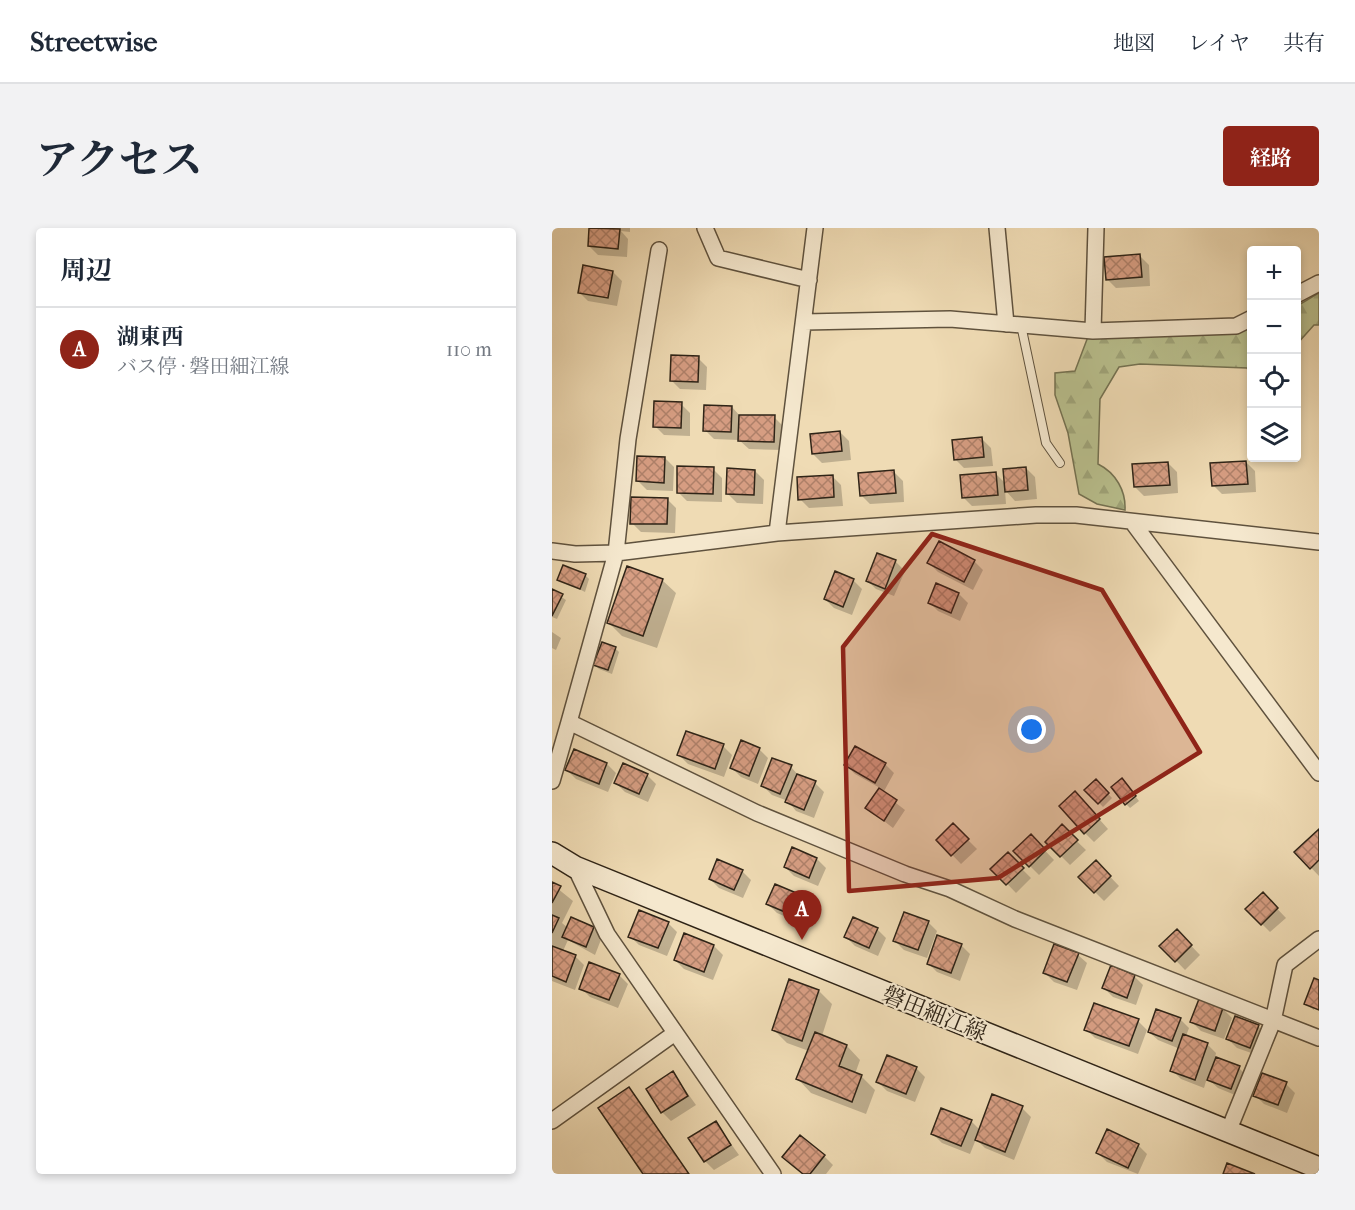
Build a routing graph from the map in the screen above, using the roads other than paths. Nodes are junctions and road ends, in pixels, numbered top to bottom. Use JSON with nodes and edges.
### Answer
{"nodes":[{"id":1,"x":705,"y":228,"type":"edge"},
{"id":2,"x":815,"y":228,"type":"edge"},
{"id":3,"x":997,"y":228,"type":"edge"},
{"id":4,"x":1096,"y":228,"type":"edge"},
{"id":5,"x":658,"y":250,"type":"dead end"},
{"id":6,"x":809,"y":280,"type":"junction"},
{"id":7,"x":1319,"y":283,"type":"edge"},
{"id":8,"x":1301,"y":292,"type":"edge"},
{"id":9,"x":1247,"y":320,"type":"edge"},
{"id":10,"x":804,"y":322,"type":"junction"},
{"id":11,"x":1014,"y":324,"type":"junction"},
{"id":12,"x":1093,"y":331,"type":"junction"},
{"id":13,"x":1060,"y":463,"type":"dead end"},
{"id":14,"x":1133,"y":523,"type":"junction"},
{"id":15,"x":777,"y":533,"type":"junction"},
{"id":16,"x":1319,"y":543,"type":"edge"},
{"id":17,"x":552,"y":551,"type":"edge"},
{"id":18,"x":616,"y":553,"type":"junction"},
{"id":19,"x":568,"y":722,"type":"junction"},
{"id":20,"x":1319,"y":774,"type":"edge"},
{"id":21,"x":552,"y":781,"type":"edge"},
{"id":22,"x":552,"y":853,"type":"edge"},
{"id":23,"x":575,"y":867,"type":"junction"},
{"id":24,"x":1319,"y":939,"type":"edge"},
{"id":25,"x":1273,"y":1021,"type":"junction"},
{"id":26,"x":675,"y":1033,"type":"junction"},
{"id":27,"x":1319,"y":1038,"type":"edge"},
{"id":28,"x":552,"y":1121,"type":"edge"},
{"id":29,"x":1228,"y":1132,"type":"junction"},
{"id":30,"x":1319,"y":1168,"type":"edge"},
{"id":31,"x":773,"y":1174,"type":"edge"}],
"edges":[{"from":1,"to":6,"type":"street"},
{"from":2,"to":6,"type":"street"},
{"from":3,"to":11,"type":"street"},
{"from":4,"to":12,"type":"street"},
{"from":5,"to":18,"type":"street"},
{"from":6,"to":10,"type":"street"},
{"from":7,"to":8,"type":"street"},
{"from":9,"to":12,"type":"street"},
{"from":10,"to":11,"type":"street"},
{"from":10,"to":15,"type":"street"},
{"from":11,"to":12,"type":"street"},
{"from":11,"to":13,"type":"lane"},
{"from":14,"to":15,"type":"street"},
{"from":14,"to":16,"type":"street"},
{"from":14,"to":20,"type":"street"},
{"from":15,"to":18,"type":"street"},
{"from":17,"to":18,"type":"street"},
{"from":18,"to":19,"type":"street"},
{"from":19,"to":21,"type":"street"},
{"from":19,"to":25,"type":"street"},
{"from":22,"to":23,"type":"main road","name":"磐田細江線"},
{"from":23,"to":26,"type":"street"},
{"from":23,"to":29,"type":"main road","name":"磐田細江線"},
{"from":24,"to":25,"type":"street"},
{"from":25,"to":27,"type":"street"},
{"from":25,"to":29,"type":"street"},
{"from":26,"to":28,"type":"street"},
{"from":26,"to":31,"type":"street"},
{"from":29,"to":30,"type":"main road","name":"磐田細江線"}]}
